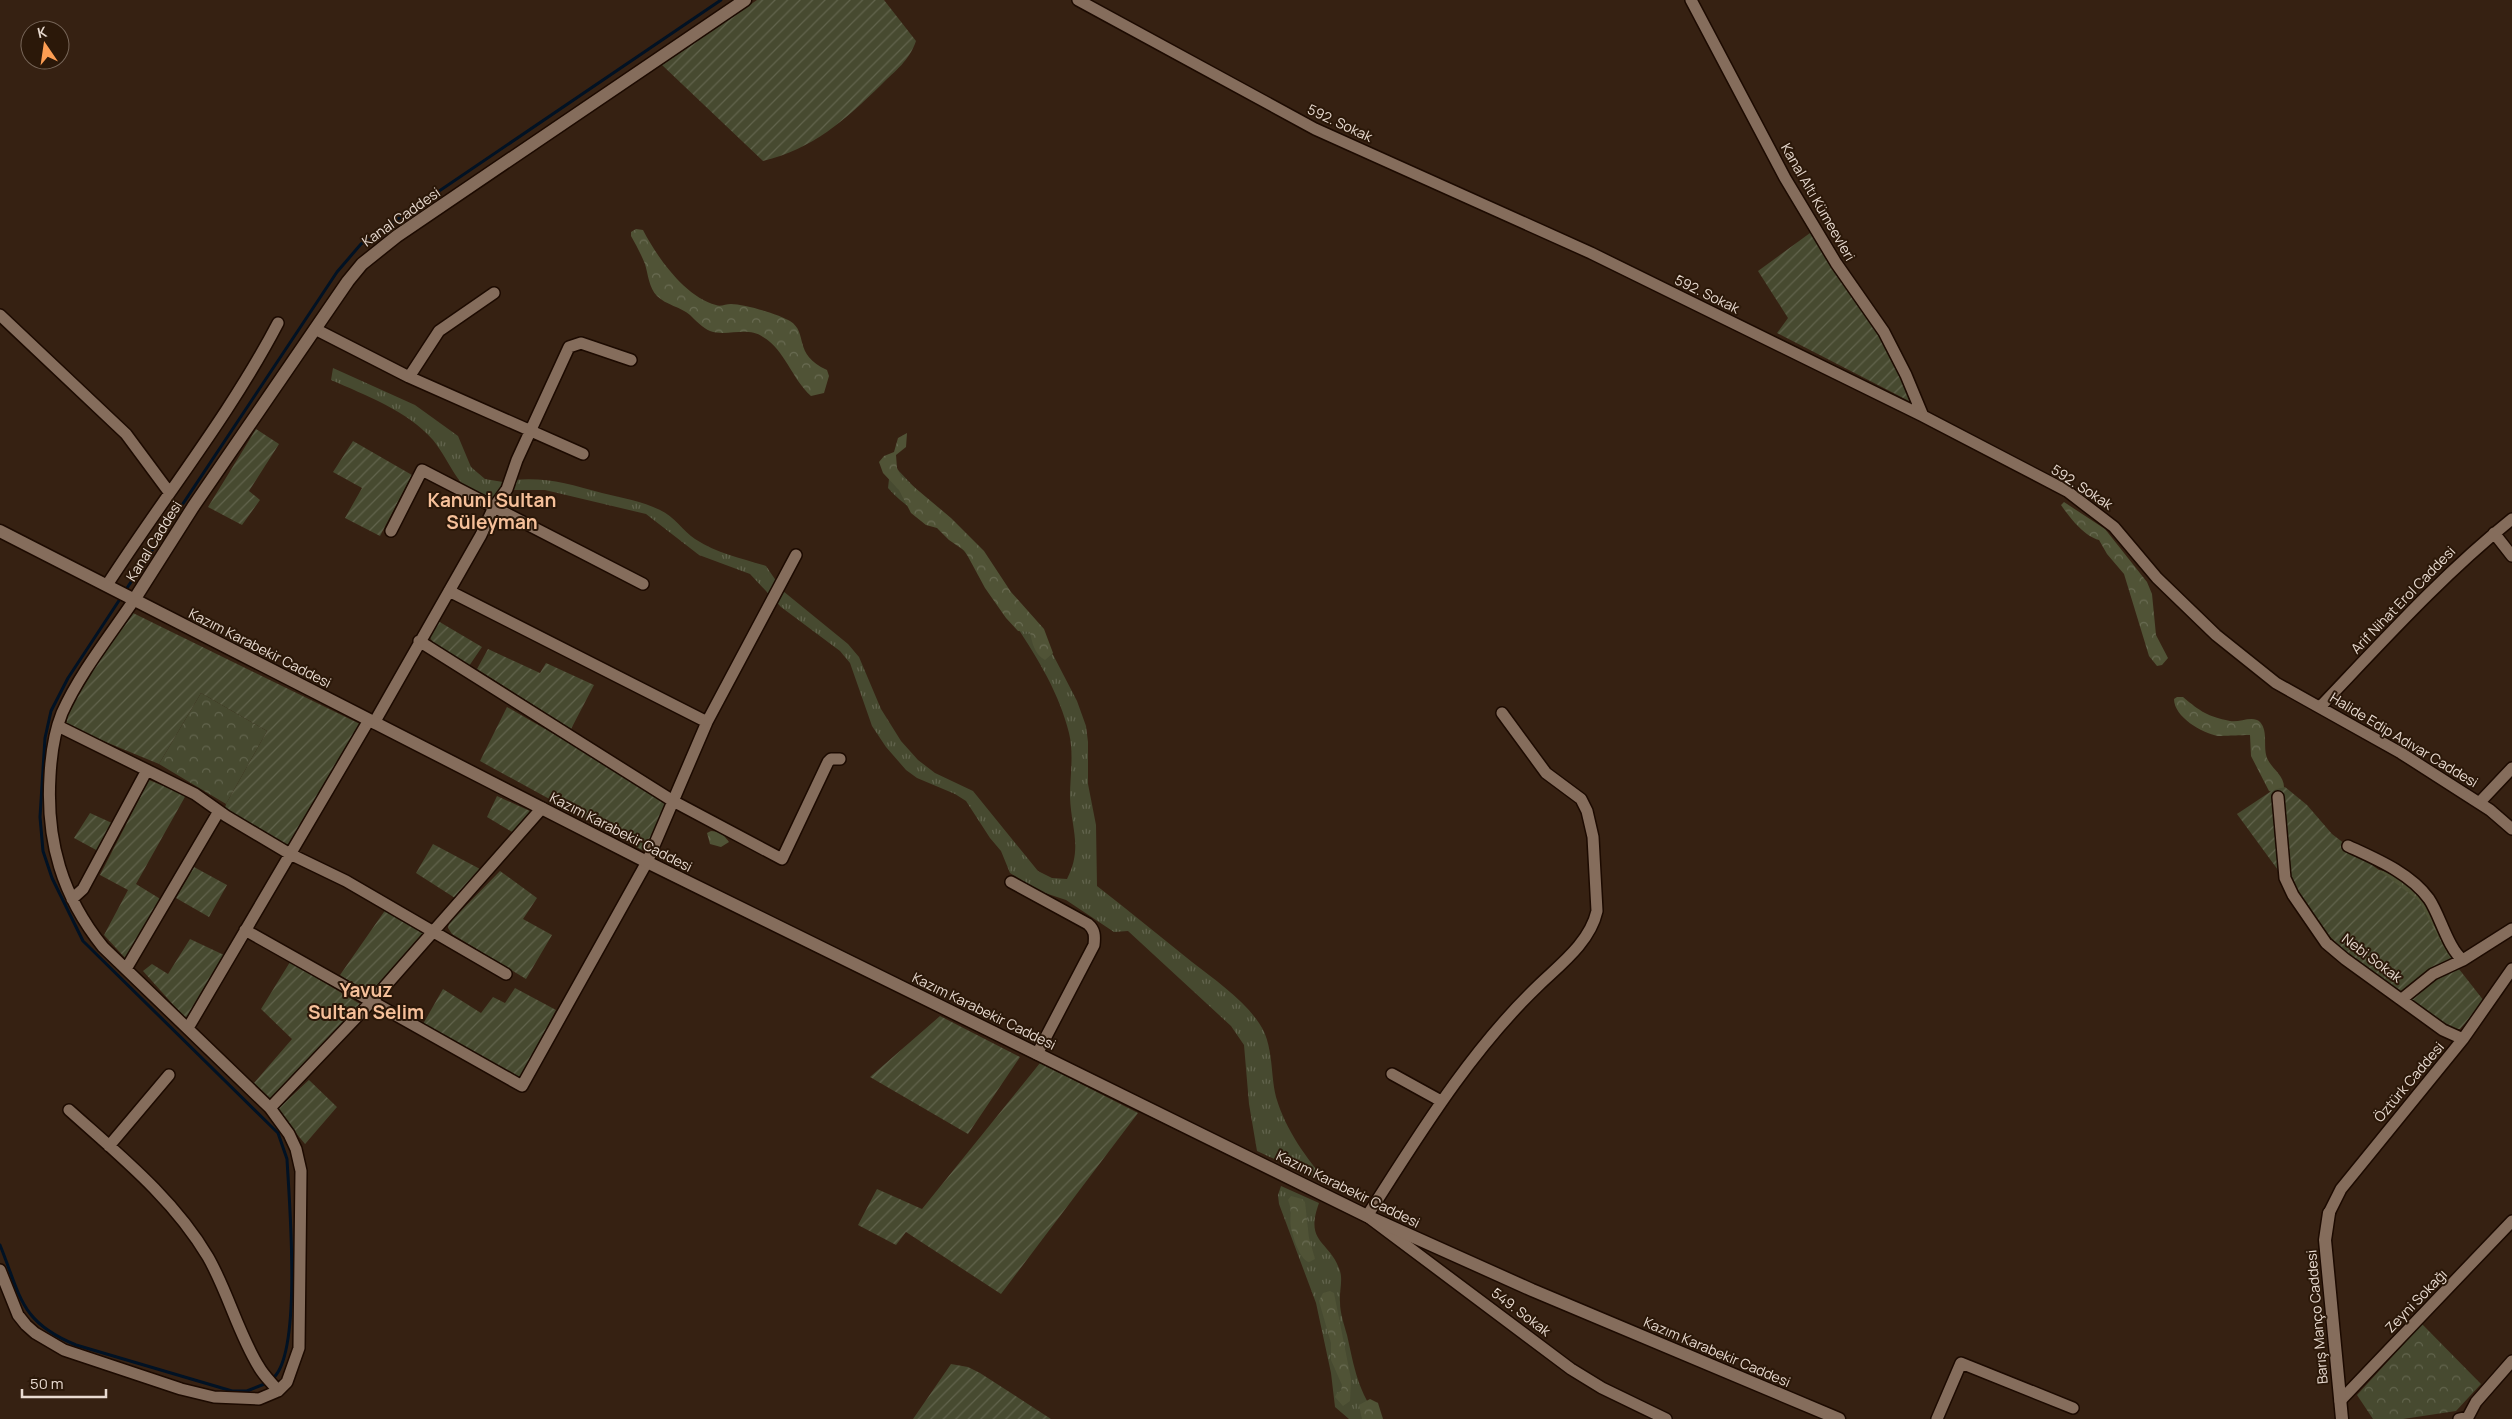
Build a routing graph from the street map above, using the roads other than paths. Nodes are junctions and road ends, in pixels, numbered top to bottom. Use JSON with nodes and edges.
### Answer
{"nodes":[{"id":1,"x":745,"y":0,"type":"edge"},
{"id":2,"x":1078,"y":0,"type":"edge"},
{"id":3,"x":1691,"y":0,"type":"edge"},
{"id":4,"x":494,"y":292,"type":"dead end"},
{"id":5,"x":0,"y":315,"type":"edge"},
{"id":6,"x":278,"y":323,"type":"dead end"},
{"id":7,"x":315,"y":329,"type":"junction"},
{"id":8,"x":631,"y":360,"type":"dead end"},
{"id":9,"x":408,"y":377,"type":"junction"},
{"id":10,"x":1923,"y":416,"type":"junction"},
{"id":11,"x":530,"y":431,"type":"junction"},
{"id":12,"x":583,"y":454,"type":"dead end"},
{"id":13,"x":170,"y":492,"type":"junction"},
{"id":14,"x":494,"y":507,"type":"junction"},
{"id":15,"x":2512,"y":518,"type":"edge"},
{"id":16,"x":0,"y":531,"type":"edge"},
{"id":17,"x":391,"y":531,"type":"dead end"},
{"id":18,"x":2494,"y":533,"type":"junction"},
{"id":19,"x":796,"y":555,"type":"dead end"},
{"id":20,"x":2512,"y":556,"type":"edge"},
{"id":21,"x":643,"y":584,"type":"dead end"},
{"id":22,"x":110,"y":587,"type":"junction"},
{"id":23,"x":449,"y":590,"type":"junction"},
{"id":24,"x":132,"y":599,"type":"junction"},
{"id":25,"x":419,"y":641,"type":"junction"},
{"id":26,"x":2276,"y":683,"type":"joint"},
{"id":27,"x":2320,"y":707,"type":"junction"},
{"id":28,"x":1502,"y":713,"type":"dead end"},
{"id":29,"x":371,"y":721,"type":"junction"},
{"id":30,"x":707,"y":722,"type":"junction"},
{"id":31,"x":58,"y":726,"type":"junction"},
{"id":32,"x":840,"y":759,"type":"dead end"},
{"id":33,"x":2512,"y":768,"type":"edge"},
{"id":34,"x":147,"y":770,"type":"junction"},
{"id":35,"x":2278,"y":798,"type":"dead end"},
{"id":36,"x":672,"y":801,"type":"junction"},
{"id":37,"x":2479,"y":804,"type":"junction"},
{"id":38,"x":542,"y":808,"type":"junction"},
{"id":39,"x":219,"y":811,"type":"junction"},
{"id":40,"x":2512,"y":829,"type":"edge"},
{"id":41,"x":2348,"y":846,"type":"dead end"},
{"id":42,"x":290,"y":854,"type":"junction"},
{"id":43,"x":647,"y":862,"type":"junction"},
{"id":44,"x":1011,"y":882,"type":"dead end"},
{"id":45,"x":72,"y":899,"type":"junction"},
{"id":46,"x":2512,"y":929,"type":"edge"},
{"id":47,"x":245,"y":930,"type":"junction"},
{"id":48,"x":434,"y":931,"type":"junction"},
{"id":49,"x":2463,"y":960,"type":"junction"},
{"id":50,"x":2512,"y":969,"type":"edge"},
{"id":51,"x":126,"y":970,"type":"junction"},
{"id":52,"x":506,"y":974,"type":"dead end"},
{"id":53,"x":2402,"y":1000,"type":"junction"},
{"id":54,"x":372,"y":1001,"type":"junction"},
{"id":55,"x":188,"y":1028,"type":"junction"},
{"id":56,"x":2463,"y":1039,"type":"junction"},
{"id":57,"x":1037,"y":1054,"type":"junction"},
{"id":58,"x":1392,"y":1074,"type":"dead end"},
{"id":59,"x":169,"y":1075,"type":"dead end"},
{"id":60,"x":1442,"y":1101,"type":"junction"},
{"id":61,"x":270,"y":1108,"type":"junction"},
{"id":62,"x":69,"y":1110,"type":"dead end"},
{"id":63,"x":109,"y":1146,"type":"junction"},
{"id":64,"x":2329,"y":1213,"type":"joint"},
{"id":65,"x":1367,"y":1216,"type":"junction"},
{"id":66,"x":2512,"y":1221,"type":"edge"},
{"id":67,"x":0,"y":1270,"type":"edge"},
{"id":68,"x":2512,"y":1361,"type":"edge"},
{"id":69,"x":276,"y":1388,"type":"junction"},
{"id":70,"x":2340,"y":1401,"type":"junction"},
{"id":71,"x":2073,"y":1408,"type":"dead end"},
{"id":72,"x":2465,"y":1418,"type":"edge"},
{"id":73,"x":1666,"y":1419,"type":"edge"},
{"id":74,"x":1839,"y":1419,"type":"edge"},
{"id":75,"x":1937,"y":1419,"type":"edge"},
{"id":76,"x":2342,"y":1419,"type":"edge"}],
"edges":[{"from":1,"to":7,"type":"street","name":"Kanal Caddesi"},
{"from":2,"to":10,"type":"street","name":"592. Sokak"},
{"from":3,"to":10,"type":"street","name":"Kanal Altı Kümeevleri"},
{"from":4,"to":9,"type":"street"},
{"from":5,"to":13,"type":"street"},
{"from":6,"to":13,"type":"street"},
{"from":7,"to":9,"type":"street"},
{"from":7,"to":24,"type":"street","name":"Kanal Caddesi"},
{"from":8,"to":11,"type":"street"},
{"from":9,"to":11,"type":"street"},
{"from":10,"to":26,"type":"street","name":"592. Sokak"},
{"from":11,"to":12,"type":"street"},
{"from":11,"to":14,"type":"street"},
{"from":13,"to":22,"type":"street"},
{"from":14,"to":17,"type":"street"},
{"from":14,"to":21,"type":"street"},
{"from":14,"to":23,"type":"street"},
{"from":15,"to":18,"type":"street","name":"Arif Nihat Erol Caddesi"},
{"from":16,"to":22,"type":"street"},
{"from":18,"to":20,"type":"street"},
{"from":18,"to":27,"type":"street","name":"Arif Nihat Erol Caddesi"},
{"from":19,"to":30,"type":"street"},
{"from":22,"to":24,"type":"street","name":"Kazım Karabekir Caddesi"},
{"from":23,"to":25,"type":"street"},
{"from":23,"to":30,"type":"street"},
{"from":24,"to":29,"type":"street","name":"Kazım Karabekir Caddesi"},
{"from":24,"to":31,"type":"street"},
{"from":25,"to":29,"type":"street"},
{"from":25,"to":36,"type":"street"},
{"from":26,"to":27,"type":"street","name":"Halide Edip Adıvar Caddesi"},
{"from":27,"to":37,"type":"street","name":"Halide Edip Adıvar Caddesi"},
{"from":28,"to":60,"type":"street"},
{"from":29,"to":38,"type":"street","name":"Kazım Karabekir Caddesi"},
{"from":29,"to":42,"type":"street"},
{"from":30,"to":36,"type":"street"},
{"from":31,"to":34,"type":"street"},
{"from":31,"to":45,"type":"street"},
{"from":32,"to":36,"type":"street"},
{"from":33,"to":37,"type":"street"},
{"from":34,"to":39,"type":"street"},
{"from":34,"to":45,"type":"street"},
{"from":35,"to":53,"type":"street","name":"Nebi Sokak"},
{"from":36,"to":43,"type":"street"},
{"from":37,"to":40,"type":"street","name":"Halide Edip Adıvar Caddesi"},
{"from":38,"to":43,"type":"street","name":"Kazım Karabekir Caddesi"},
{"from":38,"to":48,"type":"street"},
{"from":39,"to":42,"type":"street"},
{"from":39,"to":51,"type":"street"},
{"from":41,"to":49,"type":"street"},
{"from":42,"to":47,"type":"street"},
{"from":42,"to":48,"type":"street"},
{"from":43,"to":54,"type":"street"},
{"from":43,"to":57,"type":"street","name":"Kazım Karabekir Caddesi"},
{"from":44,"to":57,"type":"street"},
{"from":45,"to":51,"type":"street"},
{"from":46,"to":49,"type":"street"},
{"from":47,"to":54,"type":"street"},
{"from":47,"to":55,"type":"street"},
{"from":48,"to":52,"type":"street"},
{"from":48,"to":54,"type":"street"},
{"from":49,"to":53,"type":"street"},
{"from":50,"to":56,"type":"street","name":"Öztürk Caddesi"},
{"from":51,"to":55,"type":"street"},
{"from":53,"to":56,"type":"street","name":"Nebi Sokak"},
{"from":54,"to":61,"type":"street"},
{"from":55,"to":61,"type":"street"},
{"from":56,"to":64,"type":"street","name":"Öztürk Caddesi"},
{"from":57,"to":65,"type":"street","name":"Kazım Karabekir Caddesi"},
{"from":58,"to":60,"type":"street"},
{"from":59,"to":63,"type":"street"},
{"from":60,"to":65,"type":"street"},
{"from":61,"to":69,"type":"street"},
{"from":62,"to":63,"type":"street"},
{"from":63,"to":69,"type":"street"},
{"from":64,"to":70,"type":"street","name":"Barış Manço Caddesi"},
{"from":65,"to":73,"type":"street","name":"549. Sokak"},
{"from":65,"to":74,"type":"street","name":"Kazım Karabekir Caddesi"},
{"from":66,"to":70,"type":"street","name":"Zeyni Sokağı"},
{"from":67,"to":69,"type":"street"},
{"from":68,"to":72,"type":"street"},
{"from":70,"to":76,"type":"street","name":"Barış Manço Caddesi"},
{"from":71,"to":75,"type":"street"}]}
